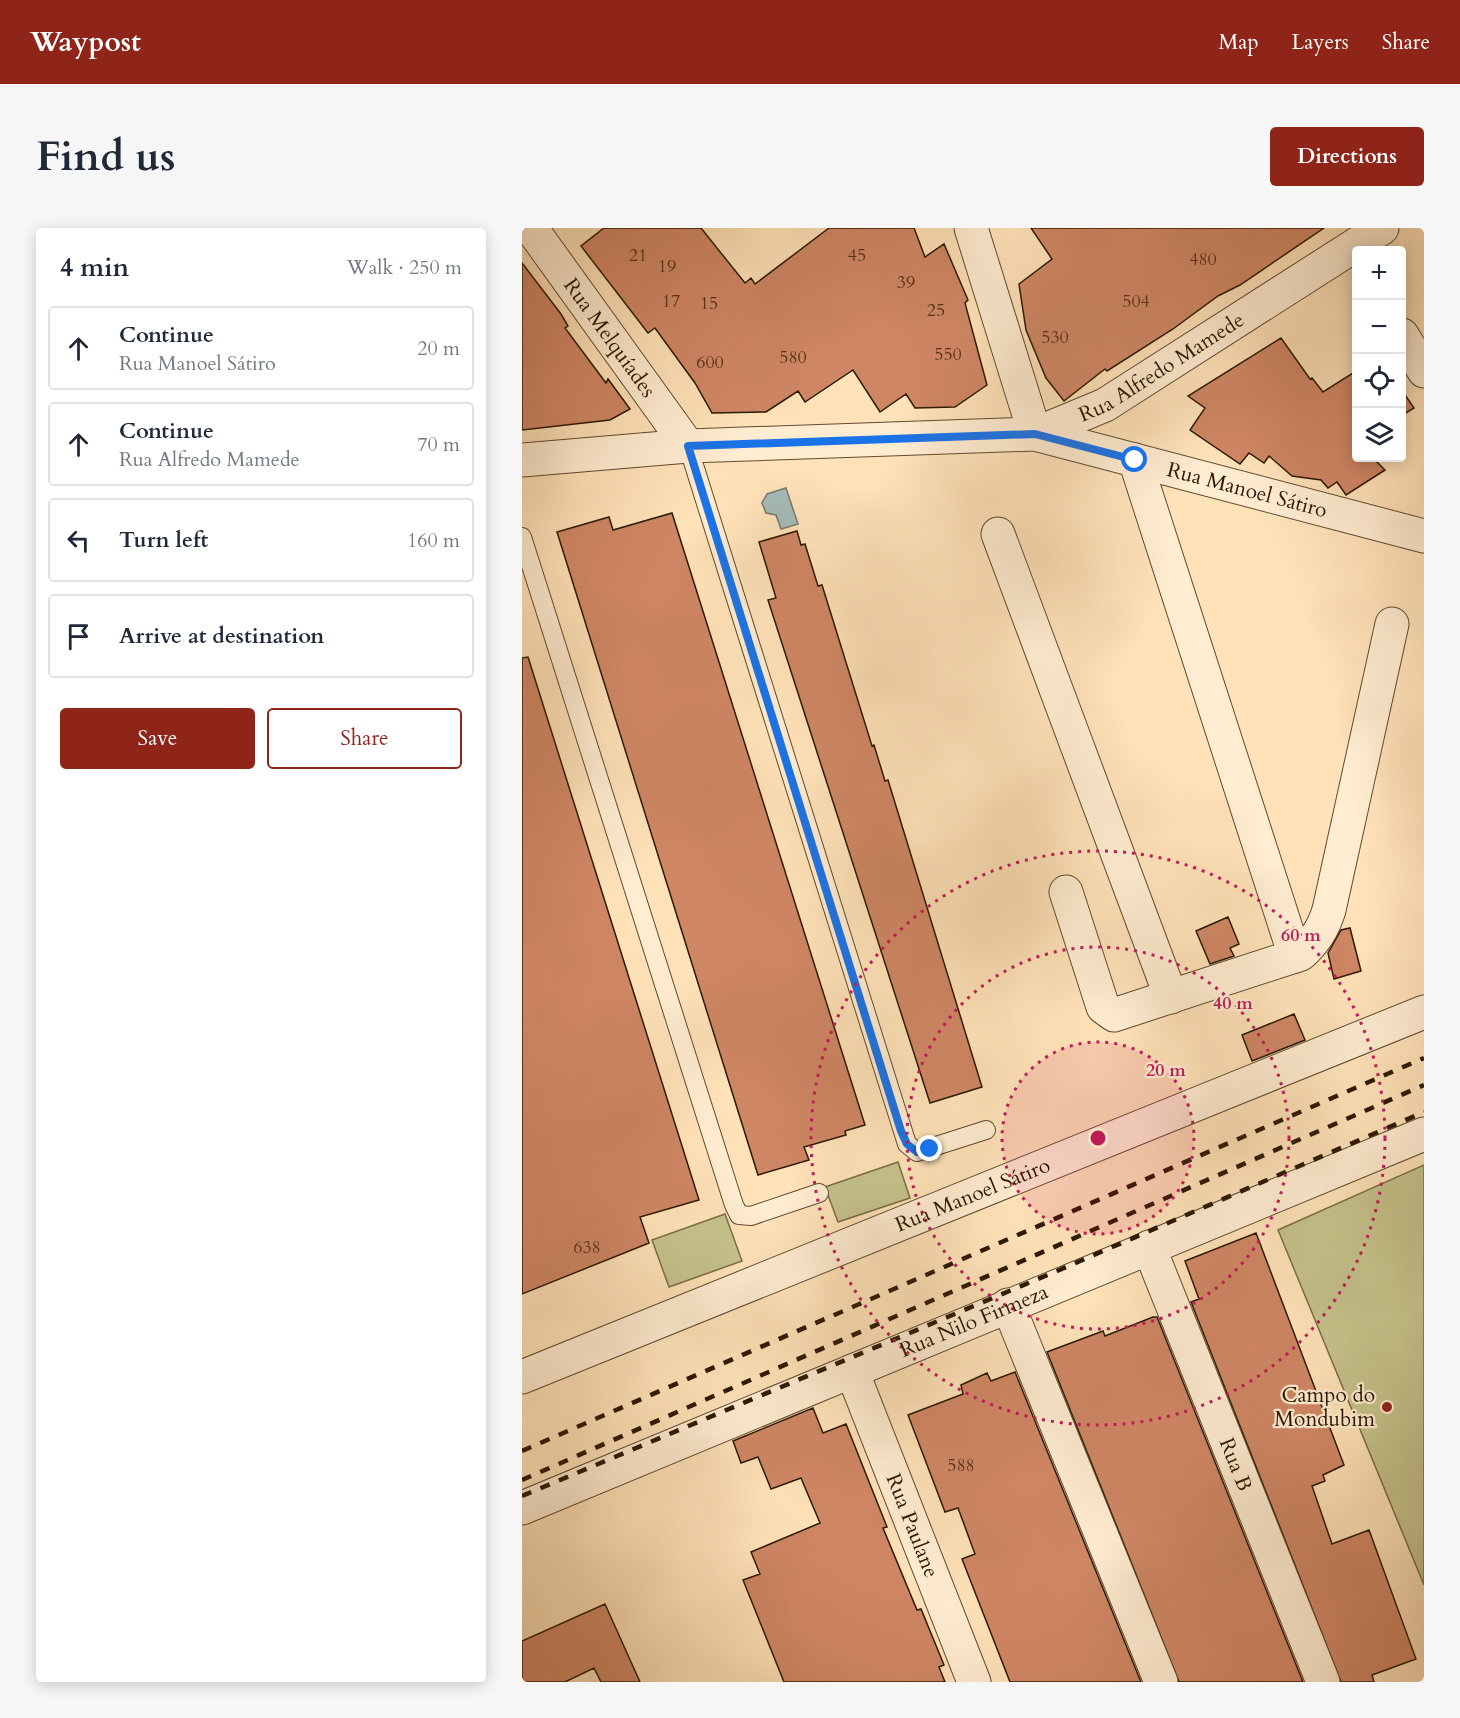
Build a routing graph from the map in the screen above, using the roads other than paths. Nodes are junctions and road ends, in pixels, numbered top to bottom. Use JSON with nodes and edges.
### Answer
{"nodes":[{"id":1,"x":531,"y":228,"type":"edge"},
{"id":2,"x":971,"y":228,"type":"edge"},
{"id":3,"x":1382,"y":228,"type":"edge"},
{"id":4,"x":1346,"y":247,"type":"edge"},
{"id":5,"x":1406,"y":343,"type":"edge"},
{"id":6,"x":1424,"y":371,"type":"edge"},
{"id":7,"x":1035,"y":434,"type":"junction"},
{"id":8,"x":688,"y":446,"type":"junction"},
{"id":9,"x":522,"y":460,"type":"edge"},
{"id":10,"x":1135,"y":460,"type":"junction"},
{"id":11,"x":998,"y":534,"type":"dead end"},
{"id":12,"x":1424,"y":536,"type":"edge"},
{"id":13,"x":522,"y":537,"type":"edge"},
{"id":14,"x":1392,"y":624,"type":"dead end"},
{"id":15,"x":1066,"y":892,"type":"dead end"},
{"id":16,"x":1295,"y":956,"type":"junction"},
{"id":17,"x":1171,"y":997,"type":"junction"},
{"id":18,"x":1424,"y":1012,"type":"edge"},
{"id":19,"x":986,"y":1130,"type":"dead end"},
{"id":20,"x":1424,"y":1134,"type":"edge"},
{"id":21,"x":819,"y":1193,"type":"dead end"},
{"id":22,"x":1149,"y":1247,"type":"junction"},
{"id":23,"x":1008,"y":1305,"type":"junction"},
{"id":24,"x":852,"y":1371,"type":"junction"},
{"id":25,"x":522,"y":1377,"type":"edge"},
{"id":26,"x":522,"y":1508,"type":"edge"},
{"id":27,"x":974,"y":1682,"type":"edge"},
{"id":28,"x":1161,"y":1682,"type":"edge"},
{"id":29,"x":1323,"y":1682,"type":"edge"}],
"edges":[{"from":1,"to":8,"type":"street","name":"Rua Melquíades"},
{"from":2,"to":7,"type":"street"},
{"from":3,"to":4,"type":"street","name":"Rua Alfredo Mamede"},
{"from":4,"to":7,"type":"street","name":"Rua Alfredo Mamede"},
{"from":5,"to":6,"type":"street"},
{"from":7,"to":8,"type":"street","name":"Rua Alfredo Mamede"},
{"from":7,"to":10,"type":"street","name":"Rua Manoel Sátiro"},
{"from":8,"to":9,"type":"street","name":"Rua Alfredo Mamede"},
{"from":8,"to":19,"type":"lane"},
{"from":10,"to":12,"type":"street","name":"Rua Manoel Sátiro"},
{"from":10,"to":16,"type":"street"},
{"from":11,"to":17,"type":"street"},
{"from":13,"to":21,"type":"lane"},
{"from":14,"to":16,"type":"street"},
{"from":15,"to":17,"type":"street"},
{"from":16,"to":17,"type":"street"},
{"from":18,"to":25,"type":"street","name":"Rua Manoel Sátiro"},
{"from":20,"to":22,"type":"street","name":"Rua Nilo Firmeza"},
{"from":22,"to":23,"type":"street","name":"Rua Nilo Firmeza"},
{"from":22,"to":29,"type":"street","name":"Rua B"},
{"from":23,"to":24,"type":"street","name":"Rua Nilo Firmeza"},
{"from":23,"to":28,"type":"street"},
{"from":24,"to":26,"type":"street","name":"Rua Nilo Firmeza"},
{"from":24,"to":27,"type":"street","name":"Rua Paulane"}]}
